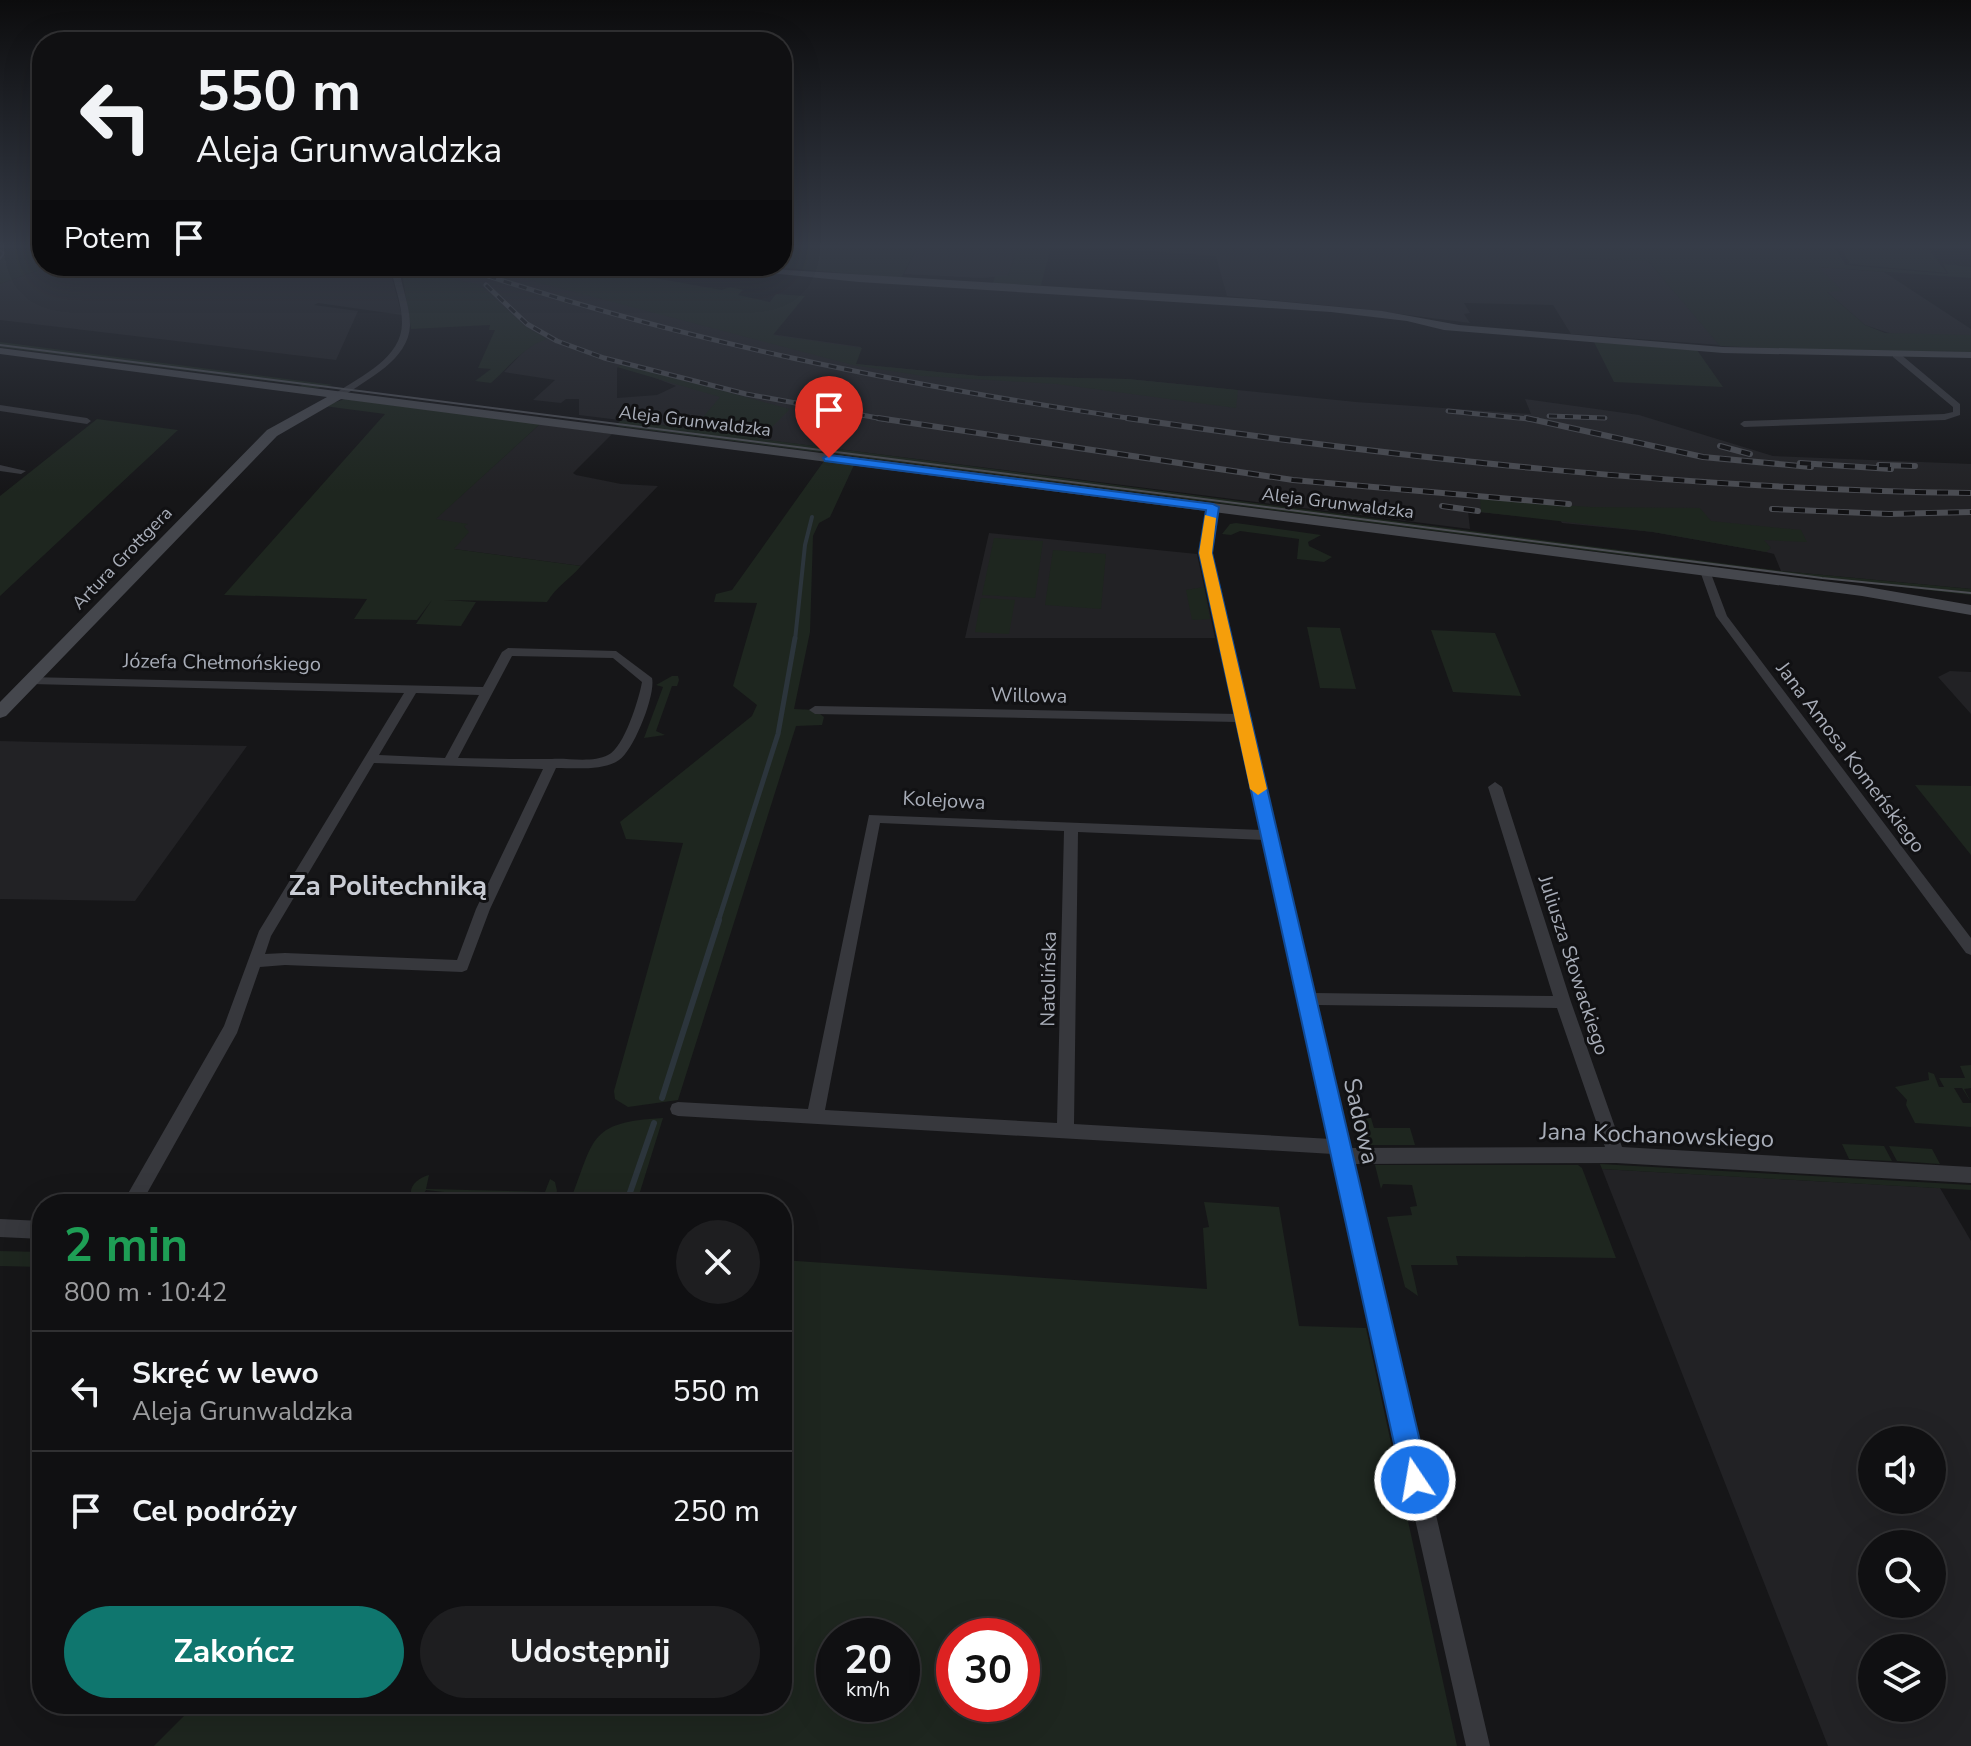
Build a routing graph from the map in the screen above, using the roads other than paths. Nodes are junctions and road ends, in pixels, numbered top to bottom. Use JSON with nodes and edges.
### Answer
{"nodes":[{"id":1,"x":405,"y":329,"type":"edge"},
{"id":2,"x":1476,"y":329,"type":"edge"},
{"id":3,"x":0,"y":351,"type":"edge"},
{"id":4,"x":1896,"y":355,"type":"junction"},
{"id":5,"x":1971,"y":355,"type":"edge"},
{"id":6,"x":384,"y":363,"type":"junction"},
{"id":7,"x":323,"y":393,"type":"junction"},
{"id":8,"x":339,"y":395,"type":"junction"},
{"id":9,"x":0,"y":408,"type":"edge"},
{"id":10,"x":87,"y":421,"type":"dead end"},
{"id":11,"x":1744,"y":424,"type":"dead end"},
{"id":12,"x":272,"y":433,"type":"junction"},
{"id":13,"x":0,"y":468,"type":"edge"},
{"id":14,"x":21,"y":471,"type":"dead end"},
{"id":15,"x":1213,"y":507,"type":"junction"},
{"id":16,"x":1707,"y":577,"type":"junction"},
{"id":17,"x":1862,"y":591,"type":"junction"},
{"id":18,"x":1971,"y":597,"type":"edge"},
{"id":19,"x":1971,"y":610,"type":"edge"},
{"id":20,"x":31,"y":680,"type":"junction"},
{"id":21,"x":412,"y":689,"type":"junction"},
{"id":22,"x":487,"y":691,"type":"junction"},
{"id":23,"x":815,"y":710,"type":"dead end"},
{"id":24,"x":0,"y":711,"type":"edge"},
{"id":25,"x":1243,"y":718,"type":"junction"},
{"id":26,"x":369,"y":759,"type":"junction"},
{"id":27,"x":450,"y":761,"type":"junction"},
{"id":28,"x":552,"y":763,"type":"junction"},
{"id":29,"x":1495,"y":787,"type":"dead end"},
{"id":30,"x":1071,"y":827,"type":"junction"},
{"id":31,"x":1269,"y":835,"type":"junction"},
{"id":32,"x":1971,"y":949,"type":"edge"},
{"id":33,"x":255,"y":961,"type":"junction"},
{"id":34,"x":1307,"y":999,"type":"junction"},
{"id":35,"x":1563,"y":1002,"type":"junction"},
{"id":36,"x":678,"y":1109,"type":"dead end"},
{"id":37,"x":815,"y":1117,"type":"junction"},
{"id":38,"x":1065,"y":1132,"type":"junction"},
{"id":39,"x":1340,"y":1151,"type":"junction"},
{"id":40,"x":1616,"y":1155,"type":"junction"},
{"id":41,"x":1971,"y":1175,"type":"edge"},
{"id":42,"x":137,"y":1194,"type":"edge"},
{"id":43,"x":0,"y":1228,"type":"edge"},
{"id":44,"x":32,"y":1230,"type":"edge"},
{"id":45,"x":1478,"y":1746,"type":"edge"}],
"edges":[{"from":1,"to":6,"type":"street"},
{"from":2,"to":4,"type":"main road"},
{"from":3,"to":7,"type":"main road","name":"Aleja Grunwaldzka"},
{"from":4,"to":5,"type":"main road"},
{"from":4,"to":11,"type":"street"},
{"from":6,"to":7,"type":"street"},
{"from":6,"to":8,"type":"street"},
{"from":7,"to":8,"type":"main road","name":"Aleja Grunwaldzka"},
{"from":7,"to":12,"type":"main road","name":"Artura Grottgera"},
{"from":8,"to":12,"type":"main road","name":"Artura Grottgera"},
{"from":8,"to":15,"type":"main road","name":"Aleja Grunwaldzka"},
{"from":9,"to":10,"type":"street"},
{"from":12,"to":20,"type":"main road","name":"Artura Grottgera"},
{"from":13,"to":14,"type":"street"},
{"from":15,"to":16,"type":"main road","name":"Aleja Grunwaldzka"},
{"from":15,"to":25,"type":"street","name":"Sadowa"},
{"from":16,"to":17,"type":"main road","name":"Aleja Grunwaldzka"},
{"from":16,"to":32,"type":"street","name":"Jana Amosa Komeńskiego"},
{"from":17,"to":18,"type":"main road","name":"Aleja Grunwaldzka"},
{"from":17,"to":19,"type":"main road","name":"Aleja Grunwaldzka"},
{"from":20,"to":21,"type":"street","name":"Józefa Chełmońskiego"},
{"from":20,"to":24,"type":"main road","name":"Artura Grottgera"},
{"from":21,"to":22,"type":"street","name":"Józefa Chełmońskiego"},
{"from":21,"to":26,"type":"street"},
{"from":22,"to":27,"type":"street"},
{"from":22,"to":28,"type":"street"},
{"from":23,"to":25,"type":"street","name":"Willowa"},
{"from":25,"to":31,"type":"street","name":"Sadowa"},
{"from":26,"to":27,"type":"street"},
{"from":26,"to":33,"type":"street"},
{"from":27,"to":28,"type":"street"},
{"from":28,"to":33,"type":"street"},
{"from":29,"to":35,"type":"street","name":"Juliusza Słowackiego"},
{"from":30,"to":31,"type":"street","name":"Kolejowa"},
{"from":30,"to":37,"type":"street","name":"Kolejowa"},
{"from":30,"to":38,"type":"street","name":"Natolińska"},
{"from":31,"to":34,"type":"street","name":"Sadowa"},
{"from":33,"to":42,"type":"street"},
{"from":34,"to":35,"type":"street"},
{"from":34,"to":39,"type":"street","name":"Sadowa"},
{"from":35,"to":40,"type":"street","name":"Juliusza Słowackiego"},
{"from":36,"to":37,"type":"street"},
{"from":37,"to":38,"type":"street"},
{"from":38,"to":39,"type":"street"},
{"from":39,"to":40,"type":"street","name":"Jana Kochanowskiego"},
{"from":39,"to":45,"type":"street","name":"Sadowa"},
{"from":40,"to":41,"type":"street","name":"Jana Kochanowskiego"},
{"from":43,"to":44,"type":"street"}]}
